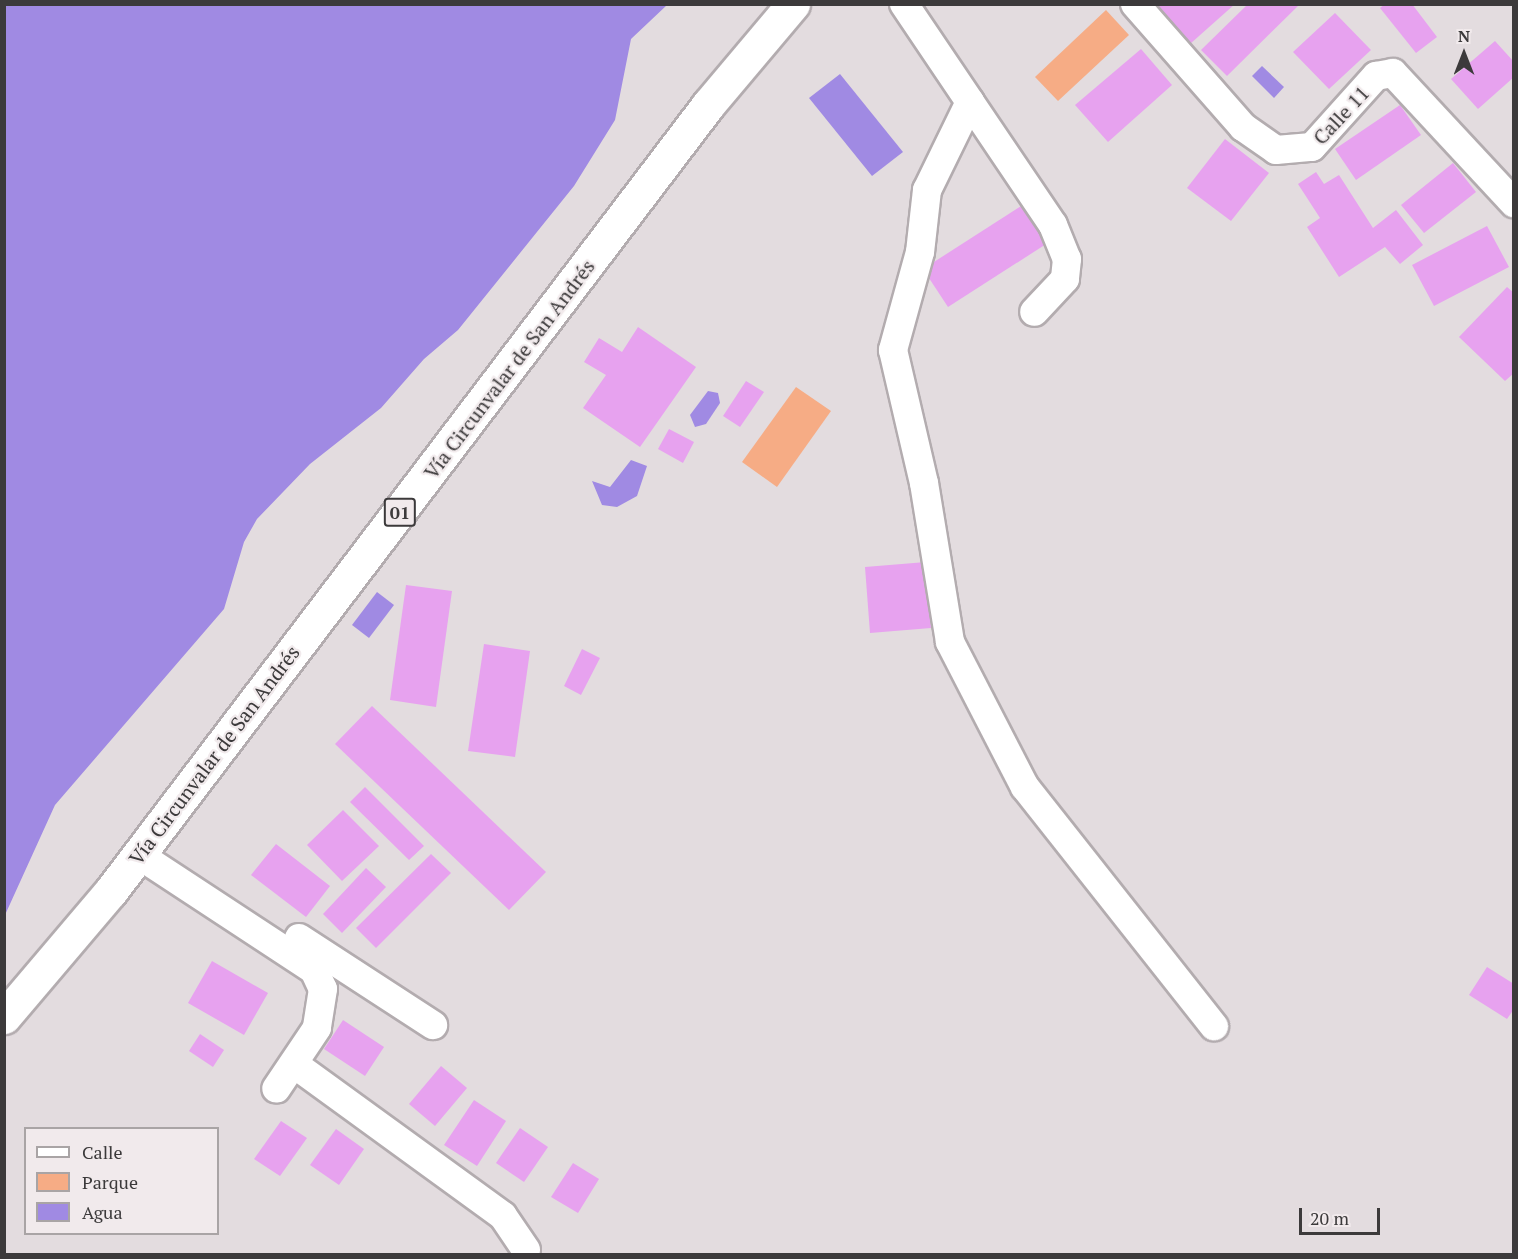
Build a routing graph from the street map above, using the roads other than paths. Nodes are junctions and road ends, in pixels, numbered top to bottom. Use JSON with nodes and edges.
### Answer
{"nodes":[{"id":1,"x":793,"y":4,"type":"edge"},
{"id":2,"x":904,"y":4,"type":"edge"},
{"id":3,"x":1135,"y":4,"type":"edge"},
{"id":4,"x":970,"y":102,"type":"junction"},
{"id":5,"x":1514,"y":204,"type":"edge"},
{"id":6,"x":1034,"y":312,"type":"dead end"},
{"id":7,"x":144,"y":847,"type":"junction"},
{"id":8,"x":4,"y":1017,"type":"edge"},
{"id":9,"x":433,"y":1025,"type":"dead end"},
{"id":10,"x":1214,"y":1026,"type":"dead end"},
{"id":11,"x":294,"y":1064,"type":"junction"},
{"id":12,"x":276,"y":1089,"type":"dead end"},
{"id":13,"x":526,"y":1250,"type":"dead end"}],
"edges":[{"from":1,"to":7,"type":"highway","name":"Vía Circunvalar de San Andrés","number":"01"},
{"from":2,"to":4,"type":"street"},
{"from":3,"to":5,"type":"street","name":"Calle 11"},
{"from":4,"to":6,"type":"street"},
{"from":4,"to":10,"type":"street"},
{"from":7,"to":8,"type":"highway","name":"Vía Circunvalar de San Andrés","number":"01"},
{"from":7,"to":9,"type":"street"},
{"from":7,"to":11,"type":"street"},
{"from":11,"to":12,"type":"street"},
{"from":11,"to":13,"type":"street"}]}
